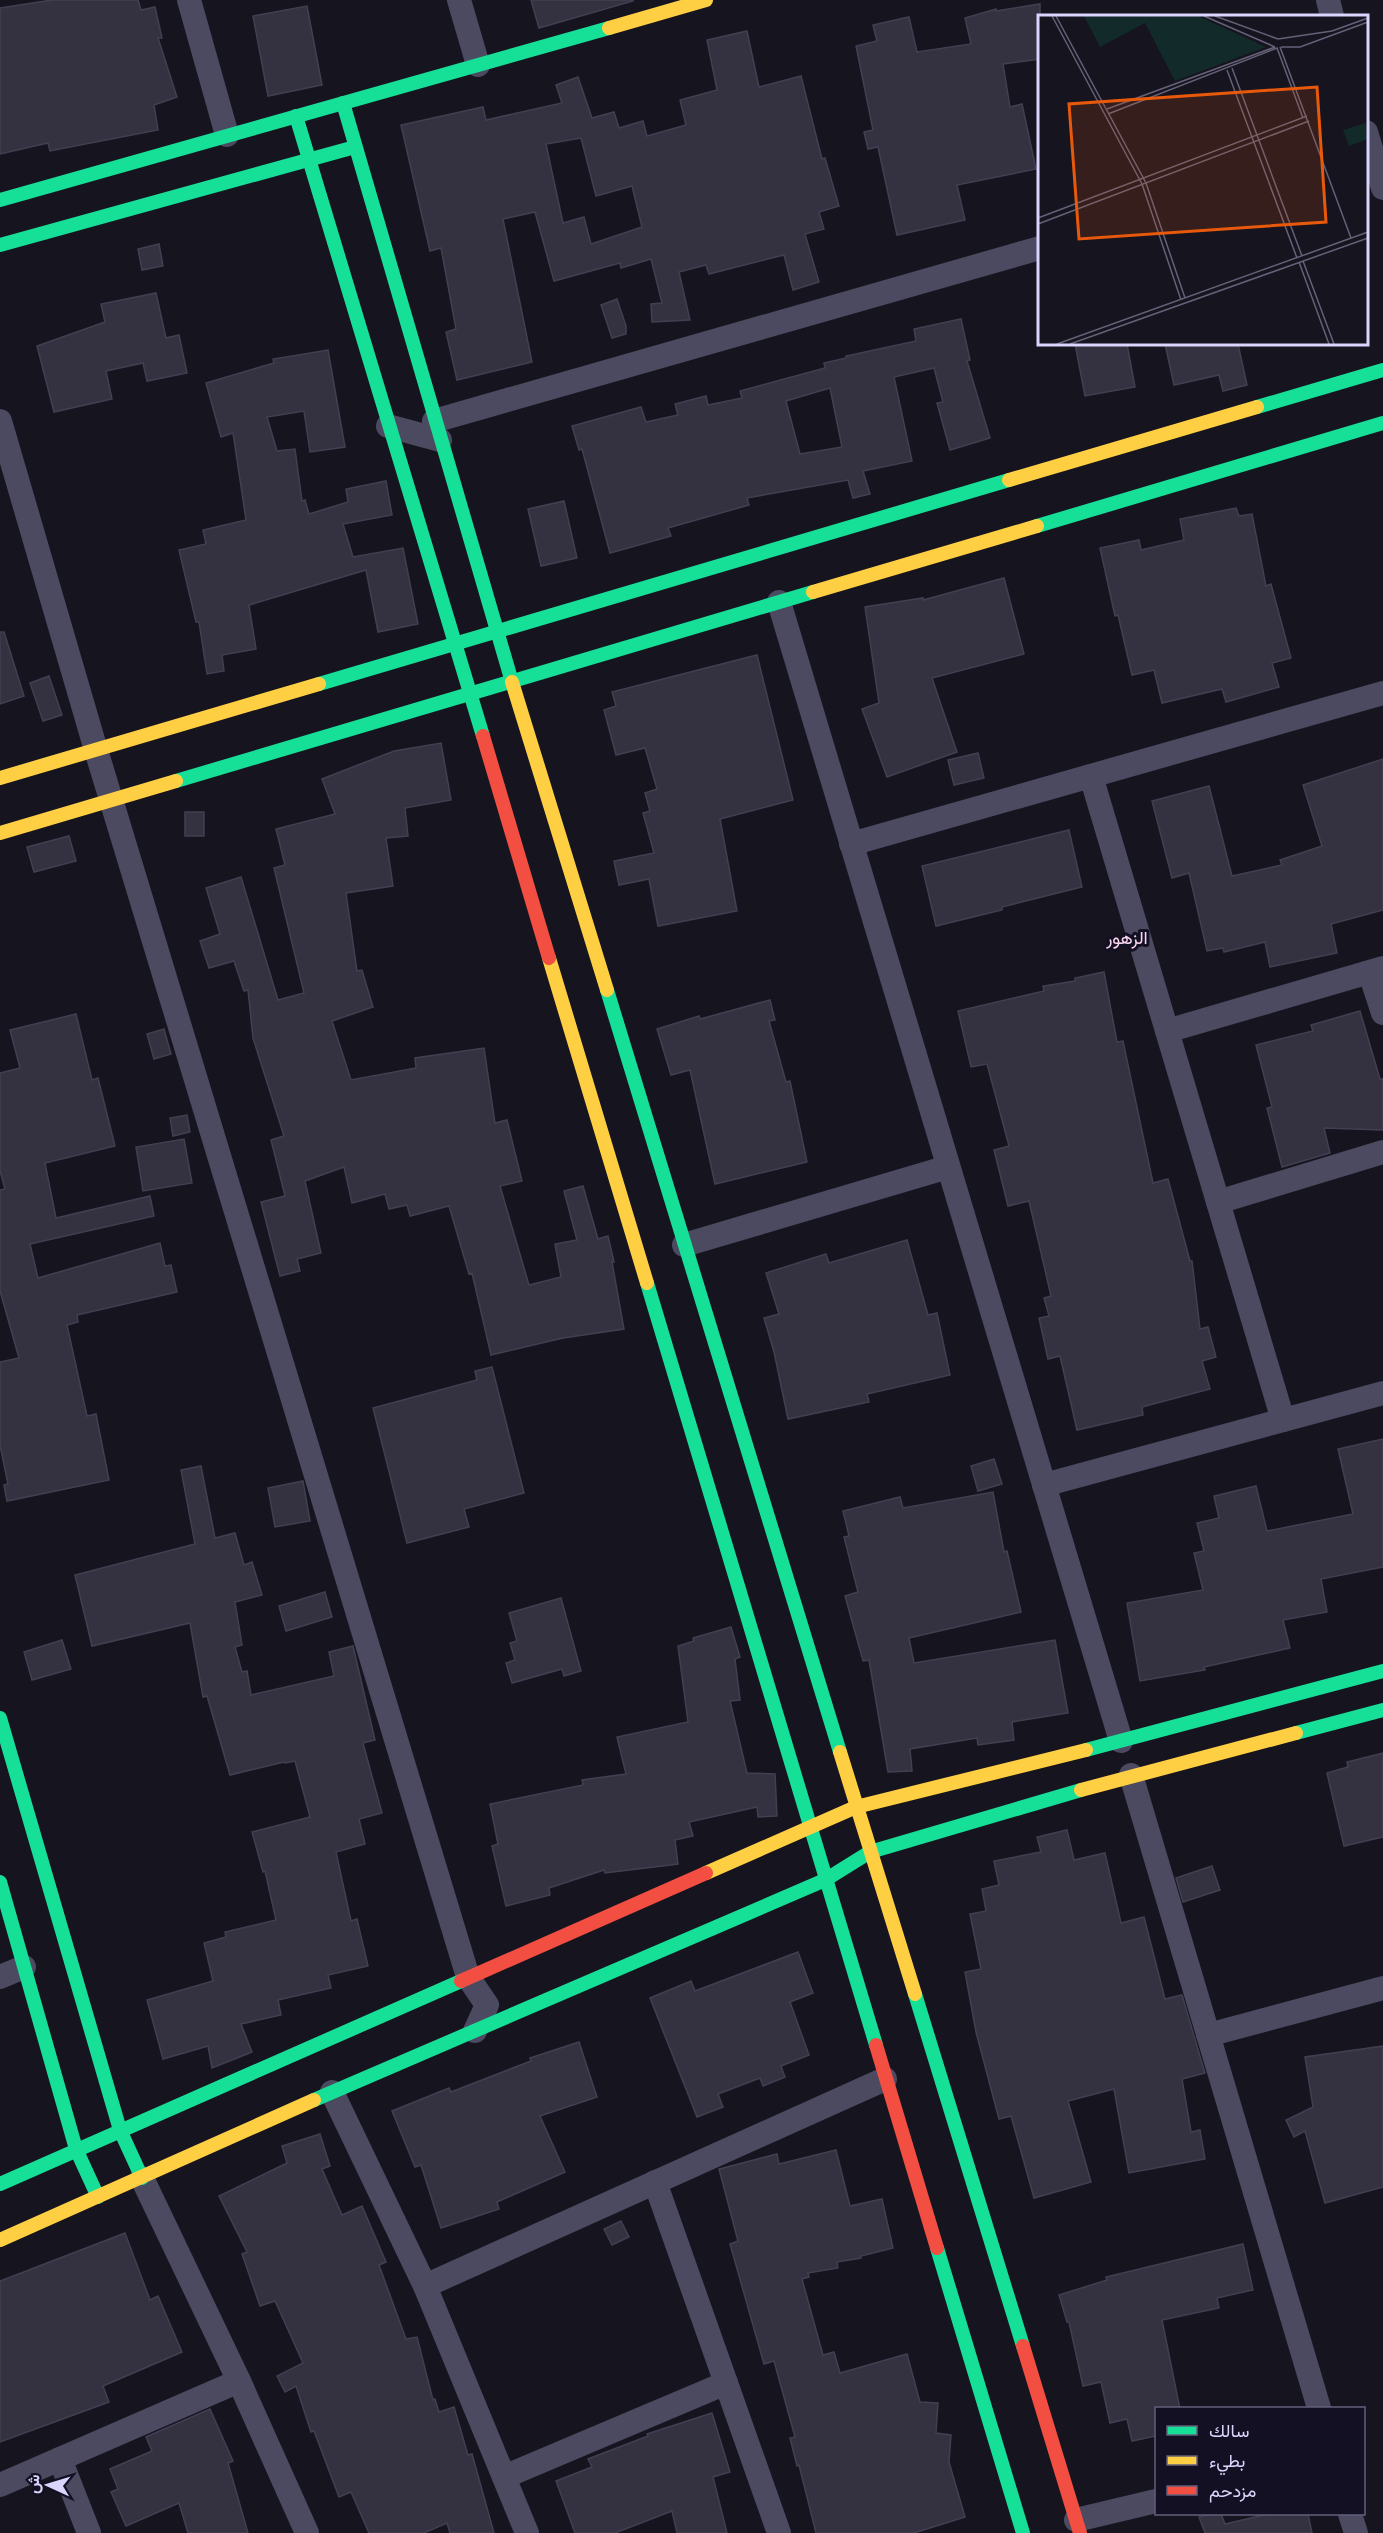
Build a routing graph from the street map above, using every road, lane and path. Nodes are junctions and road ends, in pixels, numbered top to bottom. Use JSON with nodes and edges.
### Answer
{"nodes":[{"id":1,"x":189,"y":0,"type":"edge"},
{"id":2,"x":459,"y":0,"type":"edge"},
{"id":3,"x":706,"y":0,"type":"edge"},
{"id":4,"x":1328,"y":0,"type":"edge"},
{"id":5,"x":1332,"y":15,"type":"edge"},
{"id":6,"x":478,"y":65,"type":"junction"},
{"id":7,"x":343,"y":103,"type":"junction"},
{"id":8,"x":296,"y":116,"type":"junction"},
{"id":9,"x":227,"y":135,"type":"junction"},
{"id":10,"x":355,"y":147,"type":"junction"},
{"id":11,"x":1369,"y":147,"type":"edge"},
{"id":12,"x":309,"y":160,"type":"junction"},
{"id":13,"x":1383,"y":188,"type":"edge"},
{"id":14,"x":0,"y":200,"type":"edge"},
{"id":15,"x":0,"y":245,"type":"edge"},
{"id":16,"x":1038,"y":249,"type":"edge"},
{"id":17,"x":1383,"y":370,"type":"edge"},
{"id":18,"x":0,"y":421,"type":"edge"},
{"id":19,"x":1383,"y":423,"type":"edge"},
{"id":20,"x":388,"y":426,"type":"junction"},
{"id":21,"x":437,"y":430,"type":"junction"},
{"id":22,"x":779,"y":602,"type":"junction"},
{"id":23,"x":497,"y":632,"type":"junction"},
{"id":24,"x":454,"y":644,"type":"junction"},
{"id":25,"x":512,"y":681,"type":"junction"},
{"id":26,"x":1383,"y":693,"type":"edge"},
{"id":27,"x":469,"y":694,"type":"junction"},
{"id":28,"x":96,"y":750,"type":"junction"},
{"id":29,"x":1091,"y":776,"type":"junction"},
{"id":30,"x":0,"y":778,"type":"edge"},
{"id":31,"x":111,"y":800,"type":"junction"},
{"id":32,"x":0,"y":833,"type":"edge"},
{"id":33,"x":851,"y":844,"type":"junction"},
{"id":34,"x":1377,"y":970,"type":"edge"},
{"id":35,"x":1383,"y":1013,"type":"edge"},
{"id":36,"x":1167,"y":1031,"type":"junction"},
{"id":37,"x":1383,"y":1152,"type":"edge"},
{"id":38,"x":948,"y":1167,"type":"junction"},
{"id":39,"x":1218,"y":1202,"type":"junction"},
{"id":40,"x":684,"y":1245,"type":"junction"},
{"id":41,"x":1383,"y":1393,"type":"edge"},
{"id":42,"x":1283,"y":1420,"type":"junction"},
{"id":43,"x":1044,"y":1485,"type":"junction"},
{"id":44,"x":1383,"y":1671,"type":"edge"},
{"id":45,"x":1383,"y":1710,"type":"edge"},
{"id":46,"x":0,"y":1718,"type":"edge"},
{"id":47,"x":1121,"y":1741,"type":"junction"},
{"id":48,"x":1131,"y":1775,"type":"junction"},
{"id":49,"x":856,"y":1807,"type":"junction"},
{"id":50,"x":809,"y":1827,"type":"junction"},
{"id":51,"x":870,"y":1852,"type":"junction"},
{"id":52,"x":825,"y":1880,"type":"junction"},
{"id":53,"x":0,"y":1882,"type":"edge"},
{"id":54,"x":24,"y":1967,"type":"junction"},
{"id":55,"x":0,"y":1977,"type":"edge"},
{"id":56,"x":468,"y":1977,"type":"junction"},
{"id":57,"x":1383,"y":1988,"type":"edge"},
{"id":58,"x":475,"y":2031,"type":"junction"},
{"id":59,"x":1208,"y":2036,"type":"junction"},
{"id":60,"x":885,"y":2079,"type":"junction"},
{"id":61,"x":332,"y":2092,"type":"junction"},
{"id":62,"x":120,"y":2130,"type":"junction"},
{"id":63,"x":76,"y":2149,"type":"junction"},
{"id":64,"x":142,"y":2178,"type":"junction"},
{"id":65,"x":655,"y":2182,"type":"junction"},
{"id":66,"x":0,"y":2184,"type":"edge"},
{"id":67,"x":98,"y":2197,"type":"junction"},
{"id":68,"x":0,"y":2240,"type":"edge"},
{"id":69,"x":424,"y":2286,"type":"junction"},
{"id":70,"x":239,"y":2381,"type":"junction"},
{"id":71,"x":726,"y":2384,"type":"junction"},
{"id":72,"x":1318,"y":2407,"type":"edge"},
{"id":73,"x":60,"y":2459,"type":"junction"},
{"id":74,"x":504,"y":2477,"type":"junction"},
{"id":75,"x":0,"y":2485,"type":"edge"},
{"id":76,"x":1155,"y":2501,"type":"edge"},
{"id":77,"x":1350,"y":2515,"type":"edge"},
{"id":78,"x":1078,"y":2526,"type":"edge"},
{"id":79,"x":89,"y":2533,"type":"edge"},
{"id":80,"x":307,"y":2533,"type":"edge"},
{"id":81,"x":527,"y":2533,"type":"edge"},
{"id":82,"x":779,"y":2533,"type":"edge"},
{"id":83,"x":1023,"y":2533,"type":"edge"},
{"id":84,"x":1356,"y":2533,"type":"edge"}],
"edges":[{"from":1,"to":9,"type":"street"},
{"from":2,"to":6,"type":"street"},
{"from":3,"to":6,"type":"street"},
{"from":4,"to":5,"type":"street"},
{"from":6,"to":7,"type":"street"},
{"from":7,"to":8,"type":"street"},
{"from":7,"to":10,"type":"street"},
{"from":8,"to":9,"type":"street"},
{"from":8,"to":12,"type":"street"},
{"from":9,"to":14,"type":"street"},
{"from":10,"to":12,"type":"street"},
{"from":10,"to":21,"type":"street"},
{"from":11,"to":13,"type":"street"},
{"from":12,"to":15,"type":"street"},
{"from":12,"to":20,"type":"street"},
{"from":16,"to":21,"type":"street"},
{"from":17,"to":23,"type":"street"},
{"from":18,"to":28,"type":"street"},
{"from":19,"to":22,"type":"street"},
{"from":20,"to":21,"type":"street"},
{"from":20,"to":24,"type":"street"},
{"from":21,"to":23,"type":"street"},
{"from":22,"to":25,"type":"street"},
{"from":22,"to":33,"type":"street"},
{"from":23,"to":24,"type":"street"},
{"from":23,"to":25,"type":"street"},
{"from":24,"to":27,"type":"street"},
{"from":24,"to":28,"type":"street"},
{"from":25,"to":27,"type":"street"},
{"from":25,"to":40,"type":"street"},
{"from":26,"to":29,"type":"street"},
{"from":27,"to":31,"type":"street"},
{"from":27,"to":50,"type":"street"},
{"from":28,"to":30,"type":"street"},
{"from":28,"to":31,"type":"street"},
{"from":29,"to":33,"type":"street"},
{"from":29,"to":36,"type":"street"},
{"from":31,"to":32,"type":"street"},
{"from":31,"to":56,"type":"street"},
{"from":33,"to":38,"type":"street"},
{"from":34,"to":35,"type":"street"},
{"from":34,"to":36,"type":"street"},
{"from":36,"to":39,"type":"street"},
{"from":37,"to":39,"type":"street"},
{"from":38,"to":40,"type":"street"},
{"from":38,"to":43,"type":"street"},
{"from":39,"to":42,"type":"street"},
{"from":40,"to":49,"type":"street"},
{"from":41,"to":42,"type":"street"},
{"from":42,"to":43,"type":"street"},
{"from":43,"to":47,"type":"street"},
{"from":44,"to":47,"type":"street"},
{"from":45,"to":48,"type":"street"},
{"from":46,"to":62,"type":"street"},
{"from":47,"to":49,"type":"street"},
{"from":48,"to":51,"type":"street"},
{"from":48,"to":59,"type":"street"},
{"from":49,"to":50,"type":"street"},
{"from":49,"to":51,"type":"street"},
{"from":50,"to":52,"type":"street"},
{"from":50,"to":56,"type":"street"},
{"from":51,"to":52,"type":"street"},
{"from":51,"to":78,"type":"street"},
{"from":52,"to":58,"type":"street"},
{"from":52,"to":60,"type":"street"},
{"from":53,"to":54,"type":"street"},
{"from":54,"to":55,"type":"street"},
{"from":54,"to":63,"type":"street"},
{"from":56,"to":58,"type":"street"},
{"from":56,"to":62,"type":"street"},
{"from":57,"to":59,"type":"street"},
{"from":58,"to":61,"type":"street"},
{"from":59,"to":72,"type":"street"},
{"from":60,"to":65,"type":"street"},
{"from":60,"to":83,"type":"street"},
{"from":61,"to":64,"type":"street"},
{"from":61,"to":69,"type":"street"},
{"from":62,"to":63,"type":"street"},
{"from":62,"to":64,"type":"street"},
{"from":63,"to":66,"type":"street"},
{"from":63,"to":67,"type":"street"},
{"from":64,"to":67,"type":"street"},
{"from":64,"to":70,"type":"street"},
{"from":65,"to":69,"type":"street"},
{"from":65,"to":71,"type":"street"},
{"from":67,"to":68,"type":"street"},
{"from":69,"to":74,"type":"street"},
{"from":70,"to":73,"type":"street"},
{"from":70,"to":80,"type":"street"},
{"from":71,"to":74,"type":"street"},
{"from":71,"to":82,"type":"street"},
{"from":73,"to":75,"type":"street"},
{"from":73,"to":79,"type":"street"},
{"from":74,"to":81,"type":"street"},
{"from":76,"to":78,"type":"street"},
{"from":77,"to":84,"type":"street"}]}
